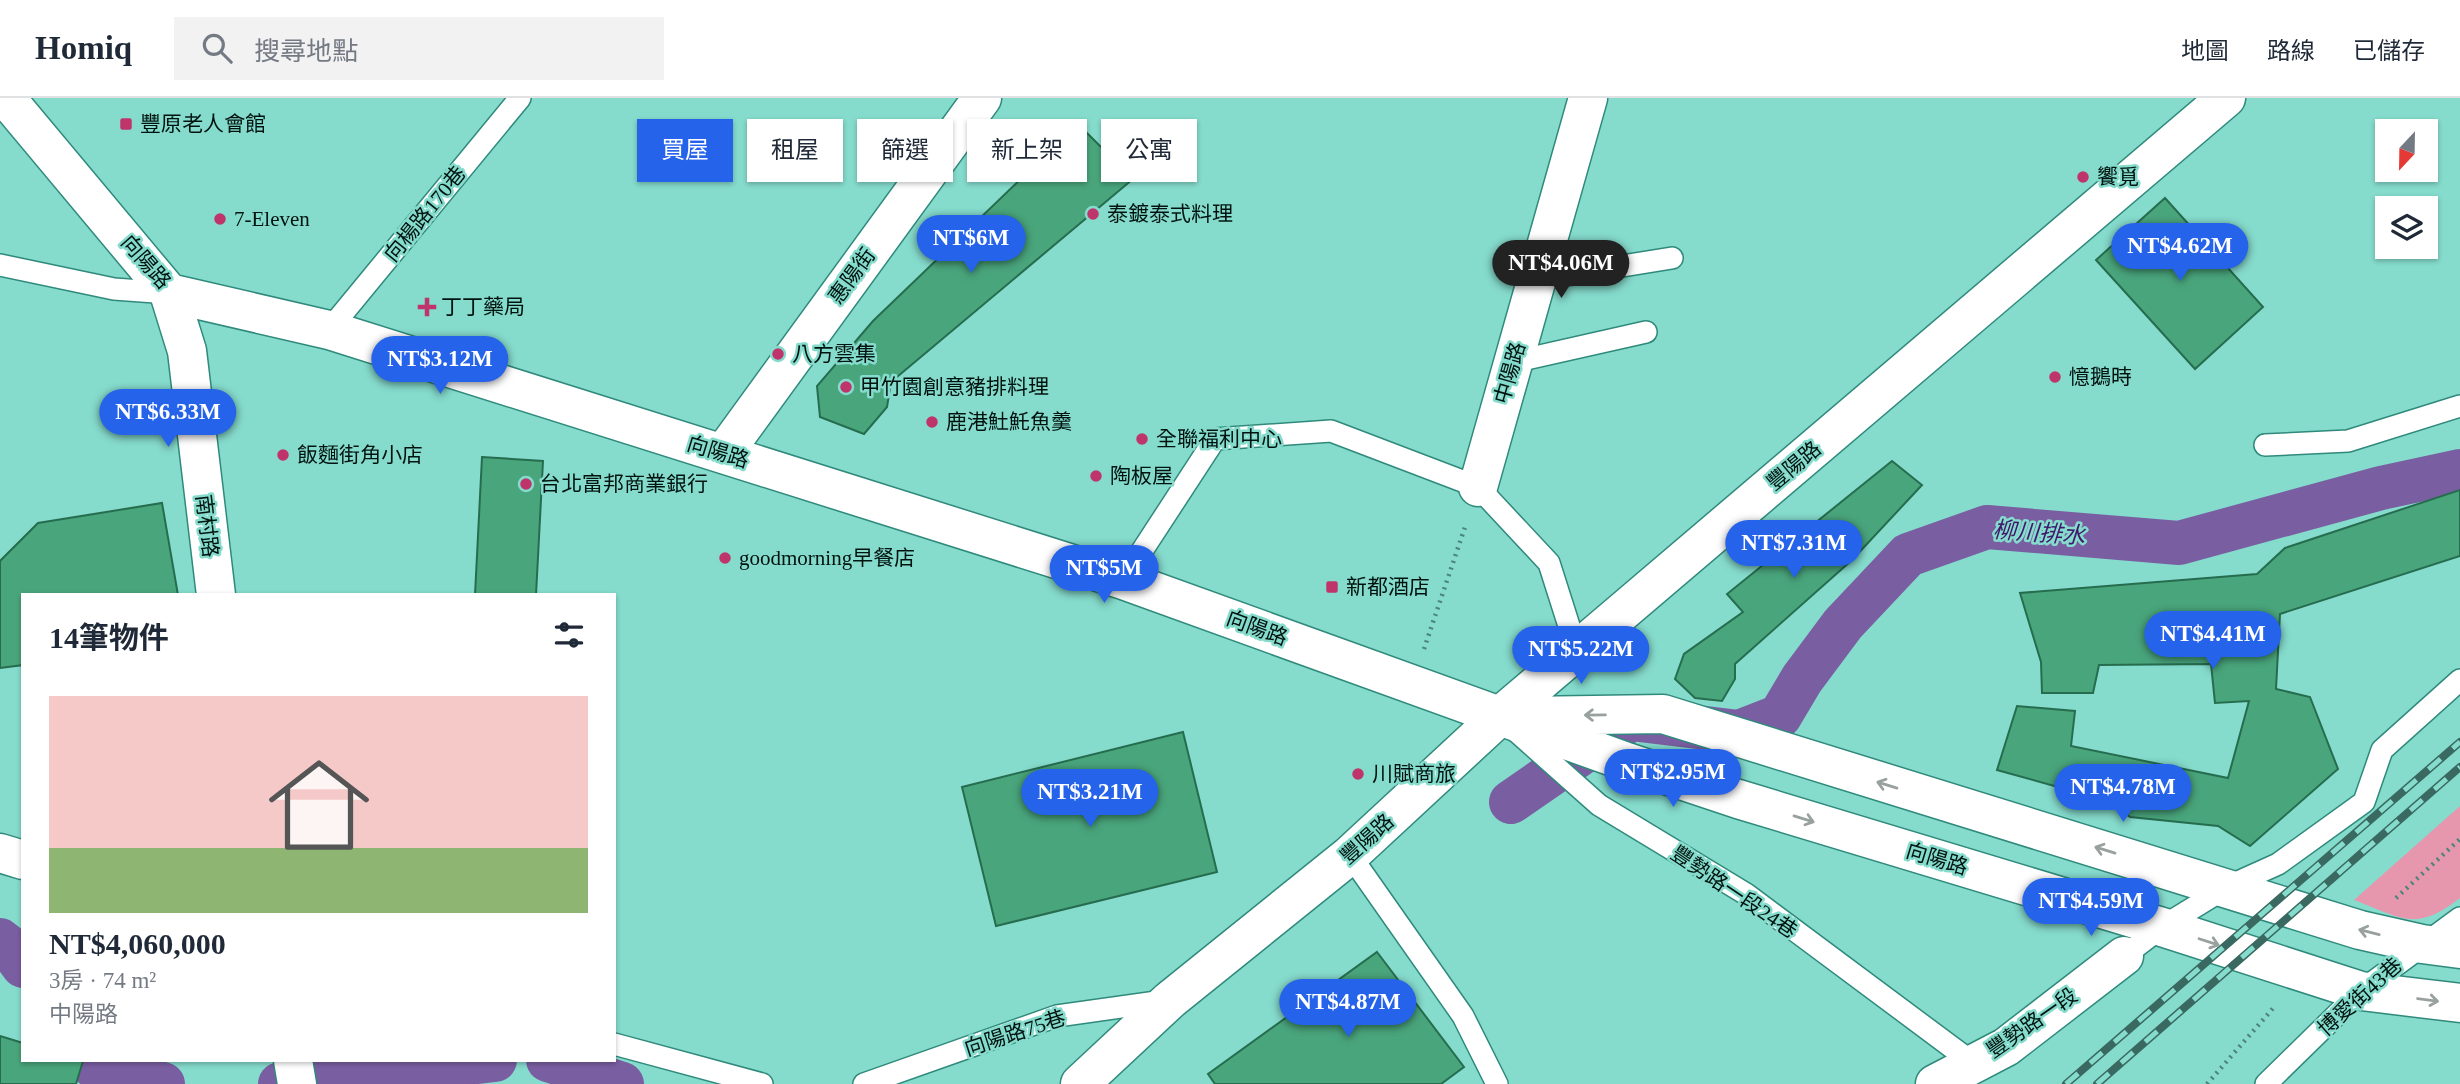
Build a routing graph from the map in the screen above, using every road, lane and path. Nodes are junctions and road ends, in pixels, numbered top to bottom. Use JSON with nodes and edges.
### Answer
{"nodes":[{"id":1,"x":520,"y":98,"type":"edge"},
{"id":2,"x":982,"y":98,"type":"edge"},
{"id":3,"x":1587,"y":98,"type":"edge"},
{"id":4,"x":2226,"y":98,"type":"edge"},
{"id":5,"x":9,"y":99,"type":"edge"},
{"id":6,"x":1672,"y":258,"type":"dead end"},
{"id":7,"x":0,"y":265,"type":"edge"},
{"id":8,"x":1536,"y":280,"type":"junction"},
{"id":9,"x":169,"y":293,"type":"junction"},
{"id":10,"x":329,"y":330,"type":"junction"},
{"id":11,"x":1646,"y":332,"type":"dead end"},
{"id":12,"x":1513,"y":362,"type":"junction"},
{"id":13,"x":2460,"y":406,"type":"edge"},
{"id":14,"x":2265,"y":444,"type":"dead end"},
{"id":15,"x":723,"y":454,"type":"junction"},
{"id":16,"x":1478,"y":487,"type":"junction"},
{"id":17,"x":1124,"y":580,"type":"junction"},
{"id":18,"x":216,"y":593,"type":"edge"},
{"id":19,"x":1577,"y":651,"type":"junction"},
{"id":20,"x":1422,"y":655,"type":"dead end"},
{"id":21,"x":2460,"y":680,"type":"edge"},
{"id":22,"x":1500,"y":716,"type":"junction"},
{"id":23,"x":2460,"y":839,"type":"edge"},
{"id":24,"x":0,"y":853,"type":"edge"},
{"id":25,"x":1350,"y":855,"type":"junction"},
{"id":26,"x":21,"y":859,"type":"edge"},
{"id":27,"x":2227,"y":887,"type":"junction"},
{"id":28,"x":2392,"y":902,"type":"dead end"},
{"id":29,"x":2460,"y":918,"type":"edge"},
{"id":30,"x":2162,"y":927,"type":"junction"},
{"id":31,"x":2422,"y":944,"type":"junction"},
{"id":32,"x":2460,"y":949,"type":"edge"},
{"id":33,"x":2124,"y":956,"type":"joint"},
{"id":34,"x":2361,"y":991,"type":"junction"},
{"id":35,"x":1170,"y":1000,"type":"junction"},
{"id":36,"x":2460,"y":1003,"type":"edge"},
{"id":37,"x":616,"y":1045,"type":"edge"},
{"id":38,"x":1973,"y":1063,"type":"junction"},
{"id":39,"x":762,"y":1084,"type":"edge"},
{"id":40,"x":864,"y":1084,"type":"edge"},
{"id":41,"x":1080,"y":1084,"type":"edge"},
{"id":42,"x":1497,"y":1084,"type":"edge"},
{"id":43,"x":1935,"y":1084,"type":"edge"},
{"id":44,"x":2266,"y":1084,"type":"edge"}],
"edges":[{"from":1,"to":10,"type":"lane","name":"向楊路170巷"},
{"from":2,"to":15,"type":"street","name":"惠陽街"},
{"from":3,"to":8,"type":"street","name":"中陽路"},
{"from":4,"to":19,"type":"street","name":"豐陽路"},
{"from":5,"to":9,"type":"street","name":"向陽路"},
{"from":6,"to":8,"type":"lane"},
{"from":7,"to":9,"type":"lane"},
{"from":8,"to":12,"type":"street","name":"中陽路"},
{"from":9,"to":10,"type":"street","name":"向陽路"},
{"from":9,"to":18,"type":"street","name":"南村路"},
{"from":10,"to":15,"type":"street","name":"向陽路"},
{"from":11,"to":12,"type":"lane"},
{"from":12,"to":16,"type":"street","name":"中陽路"},
{"from":13,"to":14,"type":"lane"},
{"from":15,"to":17,"type":"street","name":"向陽路"},
{"from":16,"to":17,"type":"lane"},
{"from":16,"to":19,"type":"lane"},
{"from":16,"to":20,"type":"path"},
{"from":17,"to":22,"type":"street","name":"向陽路"},
{"from":19,"to":22,"type":"street","name":"豐陽路"},
{"from":21,"to":27,"type":"lane"},
{"from":22,"to":25,"type":"street","name":"豐陽路"},
{"from":27,"to":22,"type":"street","name":"向陽路","one_way":true},
{"from":22,"to":30,"type":"street","name":"向陽路","one_way":true},
{"from":22,"to":38,"type":"lane","name":"豐勢路一段24巷"},
{"from":23,"to":28,"type":"path"},
{"from":24,"to":26,"type":"street"},
{"from":25,"to":35,"type":"street","name":"豐陽路"},
{"from":25,"to":42,"type":"lane"},
{"from":27,"to":30,"type":"lane"},
{"from":31,"to":27,"type":"street","name":"向陽路","one_way":true},
{"from":29,"to":31,"type":"lane","name":"博愛街43巷"},
{"from":30,"to":33,"type":"lane"},
{"from":30,"to":34,"type":"street","name":"向陽路","one_way":true},
{"from":31,"to":32,"type":"street","name":"向陽路"},
{"from":31,"to":34,"type":"lane","name":"博愛街43巷"},
{"from":33,"to":38,"type":"street","name":"豐勢路一段"},
{"from":34,"to":36,"type":"street","name":"向陽路","one_way":true},
{"from":34,"to":44,"type":"lane","name":"博愛街43巷"},
{"from":35,"to":40,"type":"lane","name":"向陽路75巷"},
{"from":35,"to":41,"type":"street","name":"豐陽路"},
{"from":37,"to":39,"type":"lane"},
{"from":38,"to":43,"type":"street","name":"豐勢路一段"}]}
